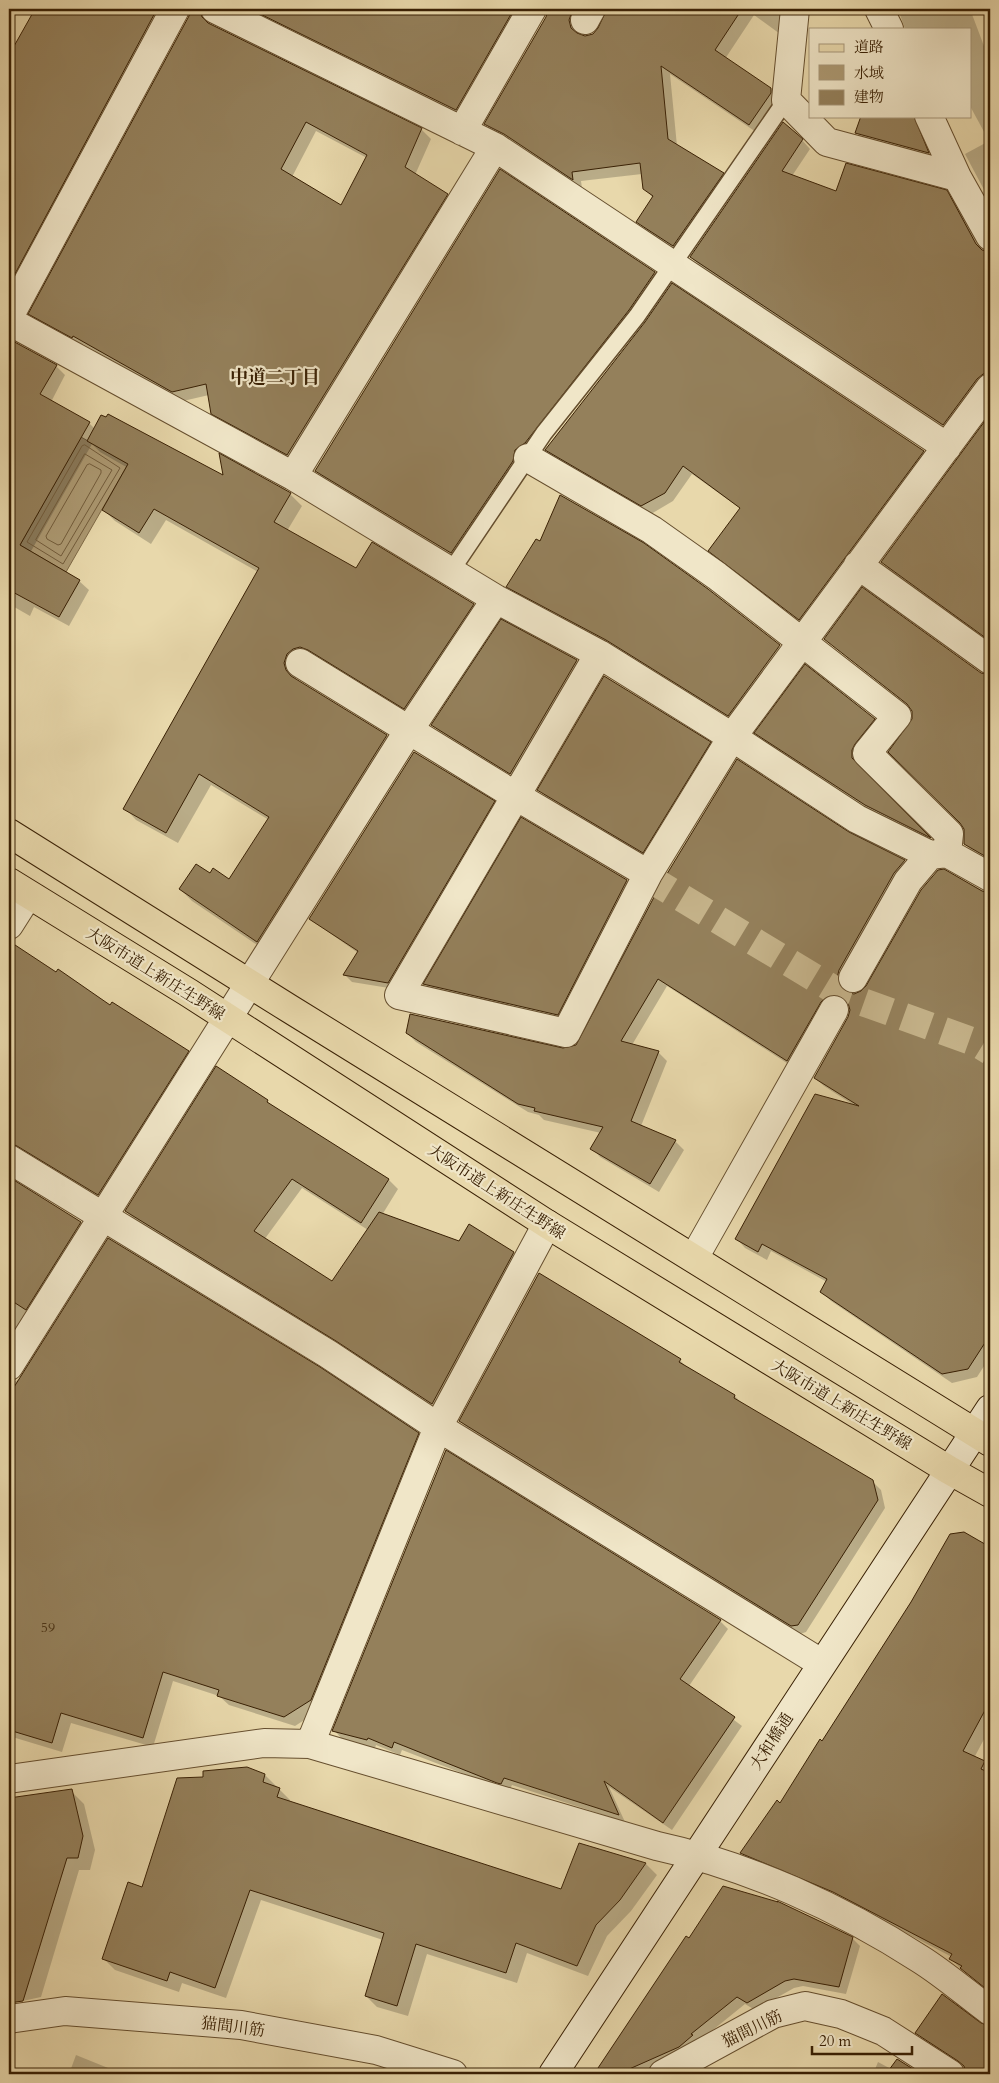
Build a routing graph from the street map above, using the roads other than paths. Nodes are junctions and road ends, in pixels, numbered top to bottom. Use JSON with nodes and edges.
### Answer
{"nodes":[{"id":1,"x":175,"y":9,"type":"edge"},
{"id":2,"x":215,"y":9,"type":"edge"},
{"id":3,"x":532,"y":9,"type":"edge"},
{"id":4,"x":795,"y":9,"type":"edge"},
{"id":5,"x":879,"y":9,"type":"edge"},
{"id":6,"x":888,"y":28,"type":"edge"},
{"id":7,"x":786,"y":100,"type":"junction"},
{"id":8,"x":930,"y":118,"type":"edge"},
{"id":9,"x":462,"y":131,"type":"junction"},
{"id":10,"x":495,"y":147,"type":"junction"},
{"id":11,"x":957,"y":176,"type":"junction"},
{"id":12,"x":990,"y":236,"type":"edge"},
{"id":13,"x":674,"y":265,"type":"junction"},
{"id":14,"x":9,"y":317,"type":"edge"},
{"id":15,"x":9,"y":321,"type":"edge"},
{"id":16,"x":990,"y":388,"type":"edge"},
{"id":17,"x":947,"y":447,"type":"junction"},
{"id":18,"x":528,"y":458,"type":"junction"},
{"id":19,"x":293,"y":476,"type":"junction"},
{"id":20,"x":858,"y":565,"type":"junction"},
{"id":21,"x":451,"y":572,"type":"junction"},
{"id":22,"x":496,"y":599,"type":"junction"},
{"id":23,"x":802,"y":642,"type":"junction"},
{"id":24,"x":599,"y":654,"type":"junction"},
{"id":25,"x":990,"y":660,"type":"edge"},
{"id":26,"x":300,"y":663,"type":"dead end"},
{"id":27,"x":409,"y":730,"type":"junction"},
{"id":28,"x":732,"y":737,"type":"junction"},
{"id":29,"x":516,"y":796,"type":"junction"},
{"id":30,"x":9,"y":833,"type":"edge"},
{"id":31,"x":938,"y":854,"type":"junction"},
{"id":32,"x":648,"y":874,"type":"junction"},
{"id":33,"x":990,"y":877,"type":"edge"},
{"id":34,"x":19,"y":888,"type":"edge"},
{"id":35,"x":9,"y":925,"type":"edge"},
{"id":36,"x":853,"y":978,"type":"dead end"},
{"id":37,"x":250,"y":984,"type":"junction"},
{"id":38,"x":834,"y":1010,"type":"dead end"},
{"id":39,"x":228,"y":1018,"type":"junction"},
{"id":40,"x":9,"y":1159,"type":"edge"},
{"id":41,"x":103,"y":1218,"type":"junction"},
{"id":42,"x":548,"y":1224,"type":"junction"},
{"id":43,"x":694,"y":1258,"type":"junction"},
{"id":44,"x":9,"y":1366,"type":"edge"},
{"id":45,"x":990,"y":1409,"type":"edge"},
{"id":46,"x":438,"y":1427,"type":"junction"},
{"id":47,"x":982,"y":1437,"type":"edge"},
{"id":48,"x":949,"y":1470,"type":"junction"},
{"id":49,"x":990,"y":1492,"type":"edge"},
{"id":50,"x":822,"y":1663,"type":"junction"},
{"id":51,"x":310,"y":1744,"type":"junction"},
{"id":52,"x":9,"y":1779,"type":"edge"},
{"id":53,"x":698,"y":1855,"type":"junction"},
{"id":54,"x":990,"y":2011,"type":"edge"},
{"id":55,"x":9,"y":2019,"type":"edge"},
{"id":56,"x":453,"y":2074,"type":"edge"},
{"id":57,"x":553,"y":2074,"type":"edge"},
{"id":58,"x":663,"y":2074,"type":"edge"},
{"id":59,"x":950,"y":2074,"type":"edge"}],
"edges":[{"from":1,"to":14,"type":"street"},
{"from":2,"to":9,"type":"street"},
{"from":3,"to":9,"type":"street"},
{"from":4,"to":7,"type":"street"},
{"from":5,"to":6,"type":"street"},
{"from":7,"to":11,"type":"street"},
{"from":7,"to":13,"type":"lane"},
{"from":8,"to":11,"type":"street"},
{"from":9,"to":10,"type":"street"},
{"from":10,"to":13,"type":"street"},
{"from":10,"to":19,"type":"street"},
{"from":11,"to":12,"type":"street"},
{"from":13,"to":17,"type":"street"},
{"from":13,"to":18,"type":"lane"},
{"from":15,"to":19,"type":"street"},
{"from":16,"to":17,"type":"street"},
{"from":17,"to":20,"type":"street"},
{"from":18,"to":21,"type":"lane"},
{"from":18,"to":23,"type":"street"},
{"from":19,"to":21,"type":"street"},
{"from":20,"to":23,"type":"street"},
{"from":20,"to":25,"type":"street"},
{"from":21,"to":22,"type":"street"},
{"from":22,"to":24,"type":"street"},
{"from":22,"to":27,"type":"street"},
{"from":23,"to":28,"type":"street"},
{"from":23,"to":31,"type":"street"},
{"from":24,"to":28,"type":"street"},
{"from":24,"to":29,"type":"street"},
{"from":26,"to":27,"type":"street"},
{"from":27,"to":29,"type":"street"},
{"from":27,"to":37,"type":"street"},
{"from":28,"to":31,"type":"street"},
{"from":28,"to":32,"type":"street"},
{"from":29,"to":32,"type":"street"},
{"from":29,"to":32,"type":"street"},
{"from":30,"to":37,"type":"main road"},
{"from":31,"to":33,"type":"street"},
{"from":31,"to":36,"type":"street"},
{"from":34,"to":35,"type":"street"},
{"from":34,"to":39,"type":"main road","name":"大阪市道上新庄生野線"},
{"from":37,"to":39,"type":"street"},
{"from":37,"to":43,"type":"main road"},
{"from":38,"to":43,"type":"street"},
{"from":39,"to":41,"type":"street"},
{"from":39,"to":42,"type":"main road","name":"大阪市道上新庄生野線"},
{"from":40,"to":41,"type":"street"},
{"from":41,"to":44,"type":"street"},
{"from":41,"to":46,"type":"street"},
{"from":42,"to":46,"type":"street"},
{"from":42,"to":48,"type":"main road","name":"大阪市道上新庄生野線"},
{"from":43,"to":47,"type":"main road"},
{"from":45,"to":47,"type":"street","name":"大和橋通"},
{"from":46,"to":50,"type":"street"},
{"from":46,"to":51,"type":"street"},
{"from":47,"to":48,"type":"street","name":"大和橋通"},
{"from":48,"to":49,"type":"main road","name":"大阪市道上新庄生野線"},
{"from":48,"to":50,"type":"street","name":"大和橋通"},
{"from":50,"to":53,"type":"street","name":"大和橋通"},
{"from":51,"to":52,"type":"street"},
{"from":51,"to":53,"type":"street"},
{"from":53,"to":54,"type":"street"},
{"from":53,"to":57,"type":"street","name":"大和橋通"},
{"from":55,"to":56,"type":"street","name":"猫間川筋"},
{"from":58,"to":59,"type":"street","name":"猫間川筋"}]}
